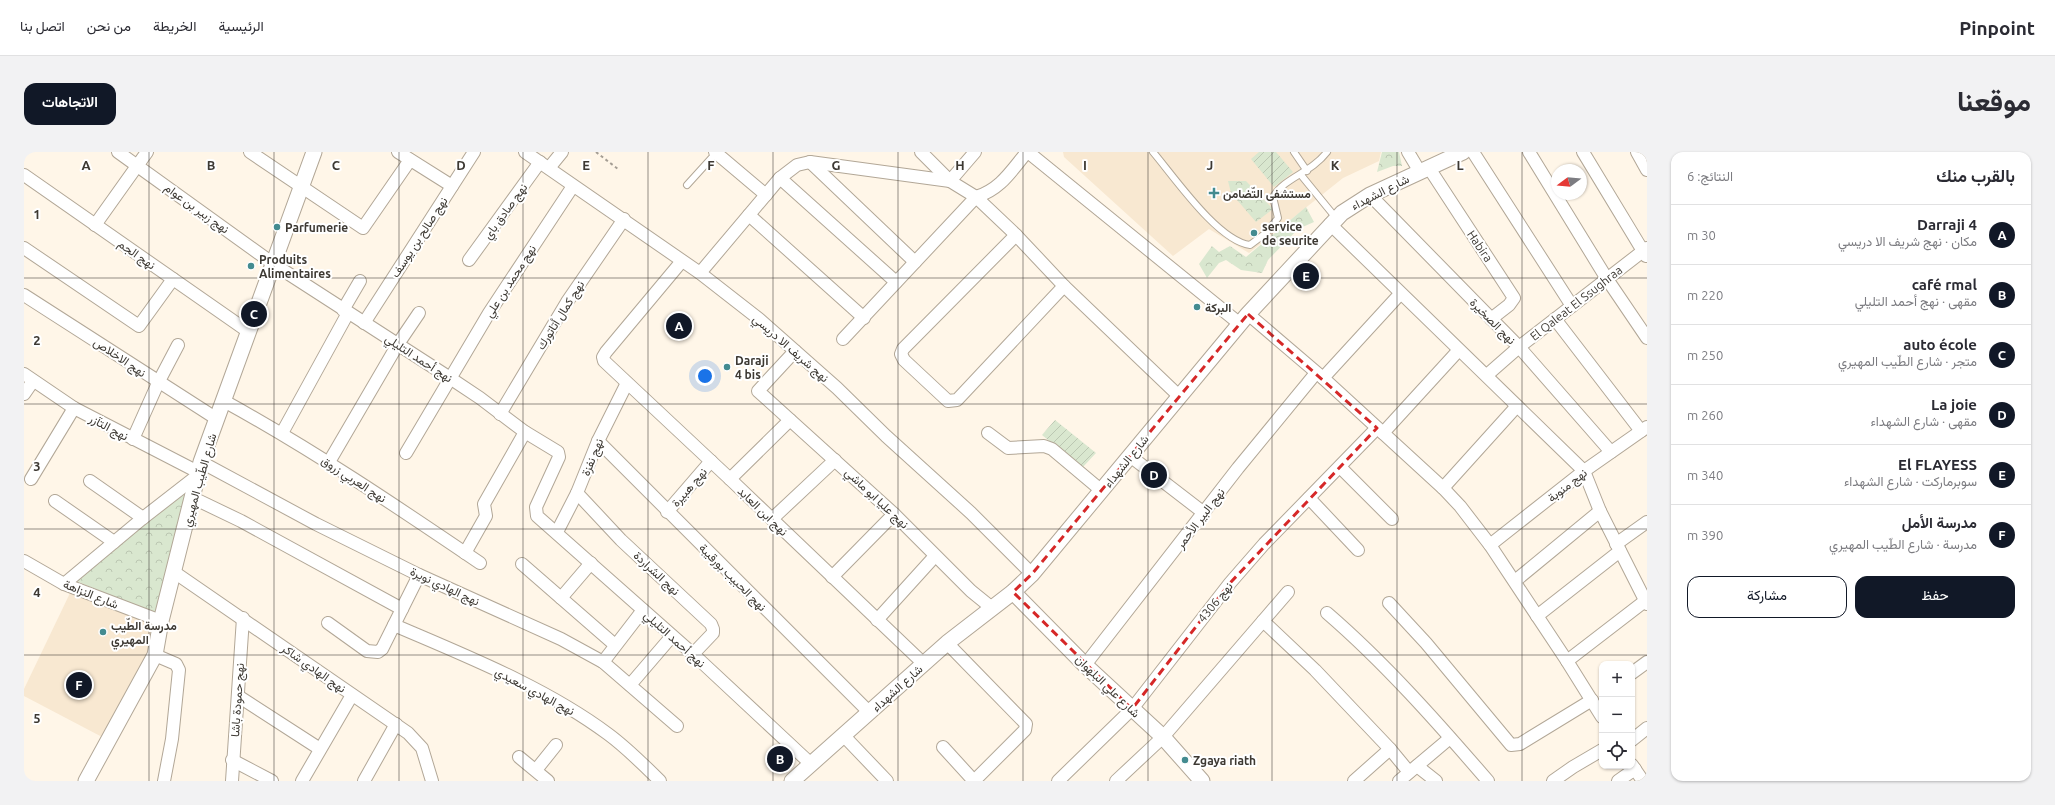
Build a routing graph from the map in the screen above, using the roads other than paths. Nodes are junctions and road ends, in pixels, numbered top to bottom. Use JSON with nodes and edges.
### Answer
{"nodes":[{"id":1,"x":118,"y":152,"type":"edge"},
{"id":2,"x":147,"y":152,"type":"edge"},
{"id":3,"x":250,"y":152,"type":"edge"},
{"id":4,"x":314,"y":152,"type":"edge"},
{"id":5,"x":398,"y":152,"type":"edge"},
{"id":6,"x":474,"y":152,"type":"edge"},
{"id":7,"x":525,"y":152,"type":"edge"},
{"id":8,"x":562,"y":152,"type":"edge"},
{"id":9,"x":921,"y":152,"type":"edge"},
{"id":10,"x":975,"y":152,"type":"edge"},
{"id":11,"x":1028,"y":152,"type":"edge"},
{"id":12,"x":1153,"y":152,"type":"edge"},
{"id":13,"x":1294,"y":152,"type":"edge"},
{"id":14,"x":1327,"y":152,"type":"edge"},
{"id":15,"x":1408,"y":152,"type":"edge"},
{"id":16,"x":1463,"y":152,"type":"edge"},
{"id":17,"x":1473,"y":152,"type":"edge"},
{"id":18,"x":1529,"y":152,"type":"edge"},
{"id":19,"x":1583,"y":152,"type":"edge"},
{"id":20,"x":1637,"y":152,"type":"edge"},
{"id":21,"x":720,"y":154,"type":"edge"},
{"id":22,"x":410,"y":160,"type":"junction"},
{"id":23,"x":810,"y":162,"type":"junction"},
{"id":24,"x":544,"y":165,"type":"junction"},
{"id":25,"x":139,"y":166,"type":"junction"},
{"id":26,"x":1424,"y":170,"type":"junction"},
{"id":27,"x":1647,"y":170,"type":"edge"},
{"id":28,"x":1307,"y":171,"type":"junction"},
{"id":29,"x":24,"y":175,"type":"edge"},
{"id":30,"x":1301,"y":176,"type":"junction"},
{"id":31,"x":780,"y":178,"type":"junction"},
{"id":32,"x":950,"y":181,"type":"junction"},
{"id":33,"x":687,"y":185,"type":"dead end"},
{"id":34,"x":452,"y":186,"type":"junction"},
{"id":35,"x":574,"y":186,"type":"junction"},
{"id":36,"x":302,"y":188,"type":"junction"},
{"id":37,"x":766,"y":195,"type":"junction"},
{"id":38,"x":1370,"y":195,"type":"junction"},
{"id":39,"x":976,"y":197,"type":"junction"},
{"id":40,"x":749,"y":215,"type":"junction"},
{"id":41,"x":624,"y":219,"type":"junction"},
{"id":42,"x":1333,"y":221,"type":"junction"},
{"id":43,"x":95,"y":225,"type":"junction"},
{"id":44,"x":1016,"y":234,"type":"junction"},
{"id":45,"x":24,"y":248,"type":"edge"},
{"id":46,"x":1646,"y":252,"type":"edge"},
{"id":47,"x":469,"y":260,"type":"dead end"},
{"id":48,"x":682,"y":261,"type":"junction"},
{"id":49,"x":915,"y":262,"type":"junction"},
{"id":50,"x":274,"y":264,"type":"junction"},
{"id":51,"x":700,"y":273,"type":"junction"},
{"id":52,"x":173,"y":279,"type":"junction"},
{"id":53,"x":1607,"y":279,"type":"junction"},
{"id":54,"x":360,"y":281,"type":"dead end"},
{"id":55,"x":896,"y":282,"type":"junction"},
{"id":56,"x":1064,"y":286,"type":"junction"},
{"id":57,"x":1400,"y":294,"type":"junction"},
{"id":58,"x":26,"y":300,"type":"edge"},
{"id":59,"x":1572,"y":306,"type":"junction"},
{"id":60,"x":345,"y":311,"type":"junction"},
{"id":61,"x":419,"y":313,"type":"dead end"},
{"id":62,"x":864,"y":318,"type":"junction"},
{"id":63,"x":1244,"y":319,"type":"junction"},
{"id":64,"x":1491,"y":319,"type":"junction"},
{"id":65,"x":1555,"y":319,"type":"junction"},
{"id":66,"x":364,"y":323,"type":"junction"},
{"id":67,"x":249,"y":332,"type":"junction"},
{"id":68,"x":1647,"y":338,"type":"edge"},
{"id":69,"x":843,"y":339,"type":"dead end"},
{"id":70,"x":398,"y":344,"type":"junction"},
{"id":71,"x":178,"y":345,"type":"dead end"},
{"id":72,"x":1519,"y":347,"type":"junction"},
{"id":73,"x":795,"y":351,"type":"junction"},
{"id":74,"x":1458,"y":351,"type":"junction"},
{"id":75,"x":1320,"y":375,"type":"junction"},
{"id":76,"x":1487,"y":375,"type":"junction"},
{"id":77,"x":28,"y":377,"type":"edge"},
{"id":78,"x":450,"y":378,"type":"junction"},
{"id":79,"x":158,"y":382,"type":"junction"},
{"id":80,"x":627,"y":383,"type":"junction"},
{"id":81,"x":24,"y":394,"type":"edge"},
{"id":82,"x":1179,"y":396,"type":"junction"},
{"id":83,"x":224,"y":401,"type":"junction"},
{"id":84,"x":1517,"y":406,"type":"junction"},
{"id":85,"x":74,"y":408,"type":"junction"},
{"id":86,"x":500,"y":414,"type":"junction"},
{"id":87,"x":217,"y":419,"type":"junction"},
{"id":88,"x":790,"y":420,"type":"junction"},
{"id":89,"x":1644,"y":429,"type":"edge"},
{"id":90,"x":1380,"y":430,"type":"junction"},
{"id":91,"x":525,"y":432,"type":"junction"},
{"id":92,"x":282,"y":433,"type":"junction"},
{"id":93,"x":988,"y":434,"type":"dead end"},
{"id":94,"x":133,"y":439,"type":"junction"},
{"id":95,"x":598,"y":441,"type":"junction"},
{"id":96,"x":1611,"y":452,"type":"junction"},
{"id":97,"x":406,"y":453,"type":"dead end"},
{"id":98,"x":1130,"y":456,"type":"junction"},
{"id":99,"x":835,"y":460,"type":"junction"},
{"id":100,"x":711,"y":461,"type":"junction"},
{"id":101,"x":329,"y":462,"type":"junction"},
{"id":102,"x":1340,"y":467,"type":"junction"},
{"id":103,"x":199,"y":470,"type":"junction"},
{"id":104,"x":1584,"y":471,"type":"junction"},
{"id":105,"x":31,"y":479,"type":"dead end"},
{"id":106,"x":730,"y":479,"type":"junction"},
{"id":107,"x":90,"y":481,"type":"dead end"},
{"id":108,"x":1442,"y":488,"type":"junction"},
{"id":109,"x":1102,"y":491,"type":"junction"},
{"id":110,"x":577,"y":493,"type":"junction"},
{"id":111,"x":192,"y":497,"type":"junction"},
{"id":112,"x":1309,"y":498,"type":"junction"},
{"id":113,"x":55,"y":501,"type":"dead end"},
{"id":114,"x":1600,"y":511,"type":"junction"},
{"id":115,"x":667,"y":512,"type":"junction"},
{"id":116,"x":1204,"y":513,"type":"junction"},
{"id":117,"x":894,"y":514,"type":"junction"},
{"id":118,"x":143,"y":518,"type":"junction"},
{"id":119,"x":772,"y":519,"type":"junction"},
{"id":120,"x":1392,"y":519,"type":"dead end"},
{"id":121,"x":1647,"y":522,"type":"edge"},
{"id":122,"x":556,"y":532,"type":"junction"},
{"id":123,"x":114,"y":542,"type":"junction"},
{"id":124,"x":1490,"y":545,"type":"junction"},
{"id":125,"x":1618,"y":547,"type":"junction"},
{"id":126,"x":1358,"y":550,"type":"dead end"},
{"id":127,"x":465,"y":553,"type":"junction"},
{"id":128,"x":935,"y":556,"type":"junction"},
{"id":129,"x":24,"y":561,"type":"edge"},
{"id":130,"x":480,"y":563,"type":"dead end"},
{"id":131,"x":591,"y":563,"type":"junction"},
{"id":132,"x":522,"y":564,"type":"dead end"},
{"id":133,"x":174,"y":572,"type":"junction"},
{"id":134,"x":1032,"y":574,"type":"junction"},
{"id":135,"x":419,"y":575,"type":"junction"},
{"id":136,"x":832,"y":577,"type":"junction"},
{"id":137,"x":1515,"y":581,"type":"junction"},
{"id":138,"x":64,"y":584,"type":"junction"},
{"id":139,"x":1012,"y":592,"type":"junction"},
{"id":140,"x":1288,"y":592,"type":"dead end"},
{"id":141,"x":561,"y":598,"type":"junction"},
{"id":142,"x":1646,"y":602,"type":"edge"},
{"id":143,"x":1388,"y":603,"type":"dead end"},
{"id":144,"x":992,"y":608,"type":"junction"},
{"id":145,"x":402,"y":609,"type":"junction"},
{"id":146,"x":642,"y":610,"type":"junction"},
{"id":147,"x":1327,"y":614,"type":"dead end"},
{"id":148,"x":1537,"y":616,"type":"junction"},
{"id":149,"x":243,"y":618,"type":"junction"},
{"id":150,"x":877,"y":620,"type":"junction"},
{"id":151,"x":161,"y":621,"type":"junction"},
{"id":152,"x":1263,"y":621,"type":"junction"},
{"id":153,"x":328,"y":623,"type":"dead end"},
{"id":154,"x":394,"y":625,"type":"junction"},
{"id":155,"x":672,"y":636,"type":"junction"},
{"id":156,"x":947,"y":643,"type":"junction"},
{"id":157,"x":614,"y":645,"type":"junction"},
{"id":158,"x":693,"y":654,"type":"junction"},
{"id":159,"x":155,"y":655,"type":"junction"},
{"id":160,"x":1567,"y":661,"type":"junction"},
{"id":161,"x":603,"y":662,"type":"junction"},
{"id":162,"x":1647,"y":662,"type":"edge"},
{"id":163,"x":924,"y":664,"type":"junction"},
{"id":164,"x":1085,"y":665,"type":"junction"},
{"id":165,"x":1635,"y":671,"type":"edge"},
{"id":166,"x":630,"y":686,"type":"junction"},
{"id":167,"x":352,"y":695,"type":"junction"},
{"id":168,"x":238,"y":696,"type":"junction"},
{"id":169,"x":1596,"y":699,"type":"edge"},
{"id":170,"x":1132,"y":709,"type":"junction"},
{"id":171,"x":870,"y":713,"type":"junction"},
{"id":172,"x":396,"y":724,"type":"junction"},
{"id":173,"x":677,"y":726,"type":"dead end"},
{"id":174,"x":1647,"y":728,"type":"edge"},
{"id":175,"x":844,"y":735,"type":"junction"},
{"id":176,"x":1163,"y":737,"type":"junction"},
{"id":177,"x":1450,"y":738,"type":"junction"},
{"id":178,"x":1635,"y":738,"type":"edge"},
{"id":179,"x":556,"y":746,"type":"dead end"},
{"id":180,"x":943,"y":747,"type":"dead end"},
{"id":181,"x":320,"y":749,"type":"junction"},
{"id":182,"x":1390,"y":750,"type":"junction"},
{"id":183,"x":1599,"y":752,"type":"edge"},
{"id":184,"x":519,"y":757,"type":"dead end"},
{"id":185,"x":232,"y":760,"type":"junction"},
{"id":186,"x":811,"y":764,"type":"junction"},
{"id":187,"x":1413,"y":769,"type":"junction"},
{"id":188,"x":1631,"y":769,"type":"edge"},
{"id":189,"x":1634,"y":769,"type":"edge"},
{"id":190,"x":536,"y":770,"type":"junction"},
{"id":191,"x":86,"y":781,"type":"edge"},
{"id":192,"x":164,"y":781,"type":"edge"},
{"id":193,"x":232,"y":781,"type":"edge"},
{"id":194,"x":272,"y":781,"type":"edge"},
{"id":195,"x":302,"y":781,"type":"edge"},
{"id":196,"x":364,"y":781,"type":"edge"},
{"id":197,"x":432,"y":781,"type":"edge"},
{"id":198,"x":548,"y":781,"type":"edge"},
{"id":199,"x":660,"y":781,"type":"edge"},
{"id":200,"x":792,"y":781,"type":"edge"},
{"id":201,"x":887,"y":781,"type":"edge"},
{"id":202,"x":974,"y":781,"type":"edge"},
{"id":203,"x":1058,"y":781,"type":"edge"},
{"id":204,"x":1116,"y":781,"type":"edge"},
{"id":205,"x":1202,"y":781,"type":"edge"},
{"id":206,"x":1354,"y":781,"type":"edge"},
{"id":207,"x":1399,"y":781,"type":"edge"},
{"id":208,"x":1436,"y":781,"type":"edge"},
{"id":209,"x":1488,"y":781,"type":"edge"},
{"id":210,"x":1553,"y":781,"type":"edge"},
{"id":211,"x":1618,"y":781,"type":"edge"},
{"id":212,"x":1643,"y":781,"type":"edge"}],
"edges":[{"from":1,"to":25,"type":"street","name":"نهج زبير بن عوام"},
{"from":2,"to":25,"type":"street"},
{"from":3,"to":36,"type":"street"},
{"from":4,"to":36,"type":"street","name":"شارع الطّيب المهيري"},
{"from":5,"to":22,"type":"street"},
{"from":6,"to":34,"type":"street","name":"نهج صالح بن يوسف"},
{"from":7,"to":24,"type":"street","name":"نهج شريف الا دريسي"},
{"from":8,"to":24,"type":"street","name":"نهج صادق باي"},
{"from":9,"to":32,"type":"street"},
{"from":10,"to":32,"type":"street"},
{"from":11,"to":39,"type":"street"},
{"from":11,"to":63,"type":"street"},
{"from":12,"to":30,"type":"lane"},
{"from":13,"to":28,"type":"lane"},
{"from":14,"to":28,"type":"lane"},
{"from":15,"to":26,"type":"street"},
{"from":16,"to":26,"type":"street","name":"شارع الشهداء"},
{"from":17,"to":59,"type":"street"},
{"from":18,"to":53,"type":"street"},
{"from":19,"to":46,"type":"street"},
{"from":20,"to":27,"type":"street"},
{"from":21,"to":33,"type":"lane"},
{"from":21,"to":37,"type":"street"},
{"from":22,"to":34,"type":"street"},
{"from":22,"to":36,"type":"street"},
{"from":23,"to":31,"type":"street"},
{"from":23,"to":32,"type":"street"},
{"from":23,"to":49,"type":"street"},
{"from":24,"to":35,"type":"street","name":"نهج شريف الا دريسي"},
{"from":24,"to":47,"type":"street","name":"نهج صادق باي"},
{"from":25,"to":43,"type":"street"},
{"from":25,"to":50,"type":"street","name":"نهج زبير بن عوام"},
{"from":26,"to":38,"type":"street","name":"شارع الشهداء"},
{"from":26,"to":64,"type":"street","name":"Habira"},
{"from":28,"to":30,"type":"lane"},
{"from":29,"to":43,"type":"street","name":"نهج الجم"},
{"from":30,"to":42,"type":"lane"},
{"from":31,"to":37,"type":"street"},
{"from":31,"to":55,"type":"street"},
{"from":32,"to":39,"type":"street"},
{"from":34,"to":66,"type":"street","name":"نهج صالح بن يوسف"},
{"from":35,"to":41,"type":"street","name":"نهج شريف الا دريسي"},
{"from":35,"to":78,"type":"street","name":"نهج محمد بن علي"},
{"from":36,"to":50,"type":"street","name":"شارع الطّيب المهيري"},
{"from":37,"to":40,"type":"street"},
{"from":38,"to":42,"type":"street","name":"شارع الشهداء"},
{"from":38,"to":64,"type":"street","name":"نهج الصخيرة"},
{"from":39,"to":44,"type":"street"},
{"from":39,"to":49,"type":"street"},
{"from":40,"to":51,"type":"street"},
{"from":40,"to":62,"type":"street"},
{"from":41,"to":48,"type":"street","name":"نهج شريف الا دريسي"},
{"from":41,"to":86,"type":"street","name":"نهج كمال أتاتورك"},
{"from":42,"to":57,"type":"street"},
{"from":42,"to":63,"type":"street","name":"شارع الشهداء"},
{"from":43,"to":52,"type":"street","name":"نهج الجم"},
{"from":44,"to":56,"type":"street"},
{"from":44,"to":56,"type":"street"},
{"from":45,"to":52,"type":"street"},
{"from":46,"to":53,"type":"street","name":"El Qaleat El Ssughraa"},
{"from":48,"to":51,"type":"street","name":"نهج شريف الا دريسي"},
{"from":48,"to":80,"type":"street","name":"نهج ابن العابد"},
{"from":49,"to":55,"type":"street"},
{"from":50,"to":60,"type":"street","name":"نهج أحمد التليلي"},
{"from":50,"to":67,"type":"street","name":"شارع الطّيب المهيري"},
{"from":51,"to":73,"type":"street","name":"نهج شريف الا دريسي"},
{"from":52,"to":67,"type":"street","name":"نهج الجم"},
{"from":53,"to":59,"type":"street","name":"El Qaleat El Ssughraa"},
{"from":53,"to":68,"type":"street"},
{"from":54,"to":60,"type":"street"},
{"from":55,"to":62,"type":"street"},
{"from":56,"to":82,"type":"street"},
{"from":57,"to":74,"type":"street"},
{"from":57,"to":75,"type":"street","name":"نهج البير الأحمر"},
{"from":58,"to":79,"type":"street","name":"نهج الاخلاص"},
{"from":59,"to":65,"type":"street","name":"El Qaleat El Ssughraa"},
{"from":60,"to":66,"type":"street","name":"نهج أحمد التليلي"},
{"from":60,"to":92,"type":"street"},
{"from":61,"to":70,"type":"street"},
{"from":62,"to":69,"type":"street"},
{"from":63,"to":75,"type":"street"},
{"from":63,"to":82,"type":"street","name":"شارع الشهداء"},
{"from":64,"to":72,"type":"street","name":"نهج الصخيرة"},
{"from":65,"to":72,"type":"street","name":"El Qaleat El Ssughraa"},
{"from":65,"to":89,"type":"street"},
{"from":66,"to":70,"type":"street","name":"نهج أحمد التليلي"},
{"from":67,"to":83,"type":"street","name":"شارع الطّيب المهيري"},
{"from":70,"to":78,"type":"street","name":"نهج أحمد التليلي"},
{"from":70,"to":101,"type":"street"},
{"from":71,"to":79,"type":"street"},
{"from":72,"to":76,"type":"street","name":"El Qaleat El Ssughraa"},
{"from":72,"to":96,"type":"street","name":"نهج الصخيرة"},
{"from":73,"to":88,"type":"street","name":"نهج عليا ابو ماشي"},
{"from":73,"to":134,"type":"street","name":"نهج شريف الا دريسي"},
{"from":74,"to":76,"type":"street"},
{"from":74,"to":90,"type":"street","name":"نهج 4306"},
{"from":75,"to":90,"type":"street"},
{"from":75,"to":116,"type":"street","name":"نهج البير الأحمر"},
{"from":76,"to":84,"type":"street"},
{"from":77,"to":81,"type":"street"},
{"from":77,"to":85,"type":"street","name":"نهج التآزر"},
{"from":78,"to":86,"type":"street","name":"نهج أحمد التليلي"},
{"from":78,"to":97,"type":"street","name":"نهج محمد بن علي"},
{"from":79,"to":87,"type":"street","name":"نهج الاخلاص"},
{"from":79,"to":94,"type":"street"},
{"from":80,"to":95,"type":"street","name":"نهج نفزة"},
{"from":80,"to":100,"type":"street","name":"نهج ابن العابد"},
{"from":82,"to":98,"type":"street","name":"شارع الشهداء"},
{"from":83,"to":87,"type":"street","name":"شارع الطّيب المهيري"},
{"from":83,"to":92,"type":"street","name":"نهج العربي زروق"},
{"from":84,"to":104,"type":"street"},
{"from":84,"to":108,"type":"street"},
{"from":85,"to":94,"type":"street","name":"نهج التآزر"},
{"from":85,"to":105,"type":"street"},
{"from":86,"to":91,"type":"street","name":"نهج أحمد التليلي"},
{"from":87,"to":103,"type":"street","name":"شارع الطّيب المهيري"},
{"from":88,"to":99,"type":"street","name":"نهج عليا ابو ماشي"},
{"from":88,"to":106,"type":"street"},
{"from":89,"to":96,"type":"street","name":"نهج منوبة"},
{"from":90,"to":102,"type":"street","name":"نهج 4306"},
{"from":90,"to":108,"type":"street"},
{"from":91,"to":122,"type":"street","name":"نهج أحمد التليلي"},
{"from":91,"to":127,"type":"street"},
{"from":92,"to":101,"type":"street","name":"نهج العربي زروق"},
{"from":93,"to":109,"type":"street"},
{"from":94,"to":103,"type":"street","name":"نهج التآزر"},
{"from":95,"to":110,"type":"street","name":"نهج نفزة"},
{"from":95,"to":115,"type":"street","name":"نهج الحبيب بورقيبة"},
{"from":96,"to":104,"type":"street","name":"نهج منوبة"},
{"from":98,"to":109,"type":"street","name":"شارع الشهداء"},
{"from":98,"to":116,"type":"street"},
{"from":99,"to":117,"type":"street","name":"نهج عليا ابو ماشي"},
{"from":99,"to":119,"type":"street"},
{"from":100,"to":106,"type":"street","name":"نهج ابن العابد"},
{"from":100,"to":115,"type":"street","name":"نهج هبيرة"},
{"from":101,"to":127,"type":"street","name":"نهج العربي زروق"},
{"from":102,"to":112,"type":"street","name":"نهج 4306"},
{"from":102,"to":120,"type":"street"},
{"from":103,"to":111,"type":"street","name":"شارع الطّيب المهيري"},
{"from":103,"to":118,"type":"street"},
{"from":103,"to":135,"type":"street","name":"نهج الهادي نويرة"},
{"from":104,"to":114,"type":"street"},
{"from":104,"to":124,"type":"street","name":"نهج منوبة"},
{"from":106,"to":119,"type":"street","name":"نهج ابن العابد"},
{"from":107,"to":118,"type":"street"},
{"from":108,"to":124,"type":"street"},
{"from":109,"to":134,"type":"street","name":"شارع الشهداء"},
{"from":110,"to":122,"type":"street","name":"نهج نفزة"},
{"from":110,"to":158,"type":"street","name":"نهج الشراردة"},
{"from":111,"to":133,"type":"street","name":"شارع الطّيب المهيري"},
{"from":111,"to":145,"type":"street"},
{"from":112,"to":126,"type":"street"},
{"from":112,"to":170,"type":"street","name":"نهج 4306"},
{"from":113,"to":123,"type":"street"},
{"from":114,"to":125,"type":"street"},
{"from":114,"to":137,"type":"street"},
{"from":115,"to":171,"type":"street","name":"نهج الحبيب بورقيبة"},
{"from":116,"to":164,"type":"street","name":"نهج البير الأحمر"},
{"from":117,"to":128,"type":"street","name":"نهج عليا ابو ماشي"},
{"from":117,"to":136,"type":"street"},
{"from":118,"to":123,"type":"street"},
{"from":119,"to":136,"type":"street","name":"نهج ابن العابد"},
{"from":121,"to":125,"type":"street"},
{"from":122,"to":131,"type":"street","name":"نهج أحمد التليلي"},
{"from":123,"to":138,"type":"street"},
{"from":124,"to":137,"type":"street"},
{"from":125,"to":142,"type":"street"},
{"from":125,"to":148,"type":"street"},
{"from":127,"to":130,"type":"street","name":"نهج العربي زروق"},
{"from":128,"to":144,"type":"street","name":"نهج عليا ابو ماشي"},
{"from":128,"to":150,"type":"street"},
{"from":129,"to":138,"type":"street","name":"شارع النزاهة"},
{"from":131,"to":141,"type":"street"},
{"from":131,"to":146,"type":"street","name":"نهج أحمد التليلي"},
{"from":132,"to":141,"type":"street"},
{"from":133,"to":149,"type":"street","name":"نهج الهادي شاكر"},
{"from":133,"to":151,"type":"street","name":"شارع الطّيب المهيري"},
{"from":134,"to":139,"type":"street","name":"شارع الشهداء"},
{"from":135,"to":145,"type":"street"},
{"from":135,"to":161,"type":"street","name":"نهج الهادي نويرة"},
{"from":136,"to":150,"type":"street","name":"نهج ابن العابد"},
{"from":137,"to":148,"type":"street"},
{"from":138,"to":151,"type":"street","name":"شارع النزاهة"},
{"from":139,"to":144,"type":"street","name":"شارع الشهداء"},
{"from":139,"to":164,"type":"street","name":"شارع علي البلهوان"},
{"from":140,"to":152,"type":"street"},
{"from":141,"to":157,"type":"street"},
{"from":142,"to":160,"type":"street"},
{"from":143,"to":169,"type":"street"},
{"from":144,"to":156,"type":"street","name":"شارع الشهداء"},
{"from":145,"to":154,"type":"street"},
{"from":146,"to":155,"type":"street","name":"نهج أحمد التليلي"},
{"from":146,"to":157,"type":"street"},
{"from":147,"to":177,"type":"street"},
{"from":148,"to":160,"type":"street"},
{"from":149,"to":167,"type":"street","name":"نهج الهادي شاكر"},
{"from":149,"to":168,"type":"street","name":"نهج حمودة باشا"},
{"from":150,"to":163,"type":"street","name":"نهج ابن العابد"},
{"from":151,"to":159,"type":"street","name":"شارع الطّيب المهيري"},
{"from":152,"to":176,"type":"street"},
{"from":152,"to":182,"type":"street"},
{"from":153,"to":154,"type":"street"},
{"from":154,"to":199,"type":"street","name":"نهج الهادي سعيدي"},
{"from":155,"to":158,"type":"street","name":"نهج أحمد التليلي"},
{"from":155,"to":166,"type":"street"},
{"from":156,"to":163,"type":"street","name":"شارع الشهداء"},
{"from":156,"to":202,"type":"street"},
{"from":157,"to":161,"type":"street"},
{"from":158,"to":186,"type":"street","name":"نهج أحمد التليلي"},
{"from":159,"to":191,"type":"street","name":"شارع الطّيب المهيري"},
{"from":159,"to":192,"type":"street"},
{"from":160,"to":169,"type":"street"},
{"from":161,"to":166,"type":"street","name":"نهج الهادي نويرة"},
{"from":162,"to":165,"type":"street"},
{"from":163,"to":171,"type":"street","name":"شارع الشهداء"},
{"from":164,"to":170,"type":"street","name":"شارع علي البلهوان"},
{"from":166,"to":173,"type":"street","name":"نهج الهادي نويرة"},
{"from":167,"to":172,"type":"street","name":"نهج الهادي شاكر"},
{"from":167,"to":181,"type":"street"},
{"from":168,"to":181,"type":"street"},
{"from":168,"to":185,"type":"street","name":"نهج حمودة باشا"},
{"from":170,"to":176,"type":"street","name":"شارع علي البلهوان"},
{"from":170,"to":203,"type":"street","name":"نهج 4306"},
{"from":171,"to":175,"type":"street","name":"شارع الشهداء"},
{"from":172,"to":196,"type":"street"},
{"from":172,"to":197,"type":"street","name":"نهج الهادي شاكر"},
{"from":174,"to":178,"type":"street"},
{"from":175,"to":186,"type":"street","name":"شارع الشهداء"},
{"from":175,"to":201,"type":"street"},
{"from":176,"to":204,"type":"street"},
{"from":176,"to":205,"type":"street","name":"شارع علي البلهوان"},
{"from":177,"to":187,"type":"street"},
{"from":177,"to":209,"type":"street"},
{"from":179,"to":190,"type":"street"},
{"from":180,"to":202,"type":"street"},
{"from":181,"to":195,"type":"street"},
{"from":182,"to":187,"type":"street"},
{"from":182,"to":206,"type":"street"},
{"from":183,"to":210,"type":"street"},
{"from":184,"to":190,"type":"street"},
{"from":185,"to":193,"type":"street","name":"نهج حمودة باشا"},
{"from":185,"to":194,"type":"street"},
{"from":186,"to":200,"type":"street","name":"شارع الشهداء"},
{"from":187,"to":207,"type":"street"},
{"from":187,"to":208,"type":"street"},
{"from":188,"to":211,"type":"street"},
{"from":189,"to":212,"type":"street"},
{"from":190,"to":198,"type":"street"}]}
